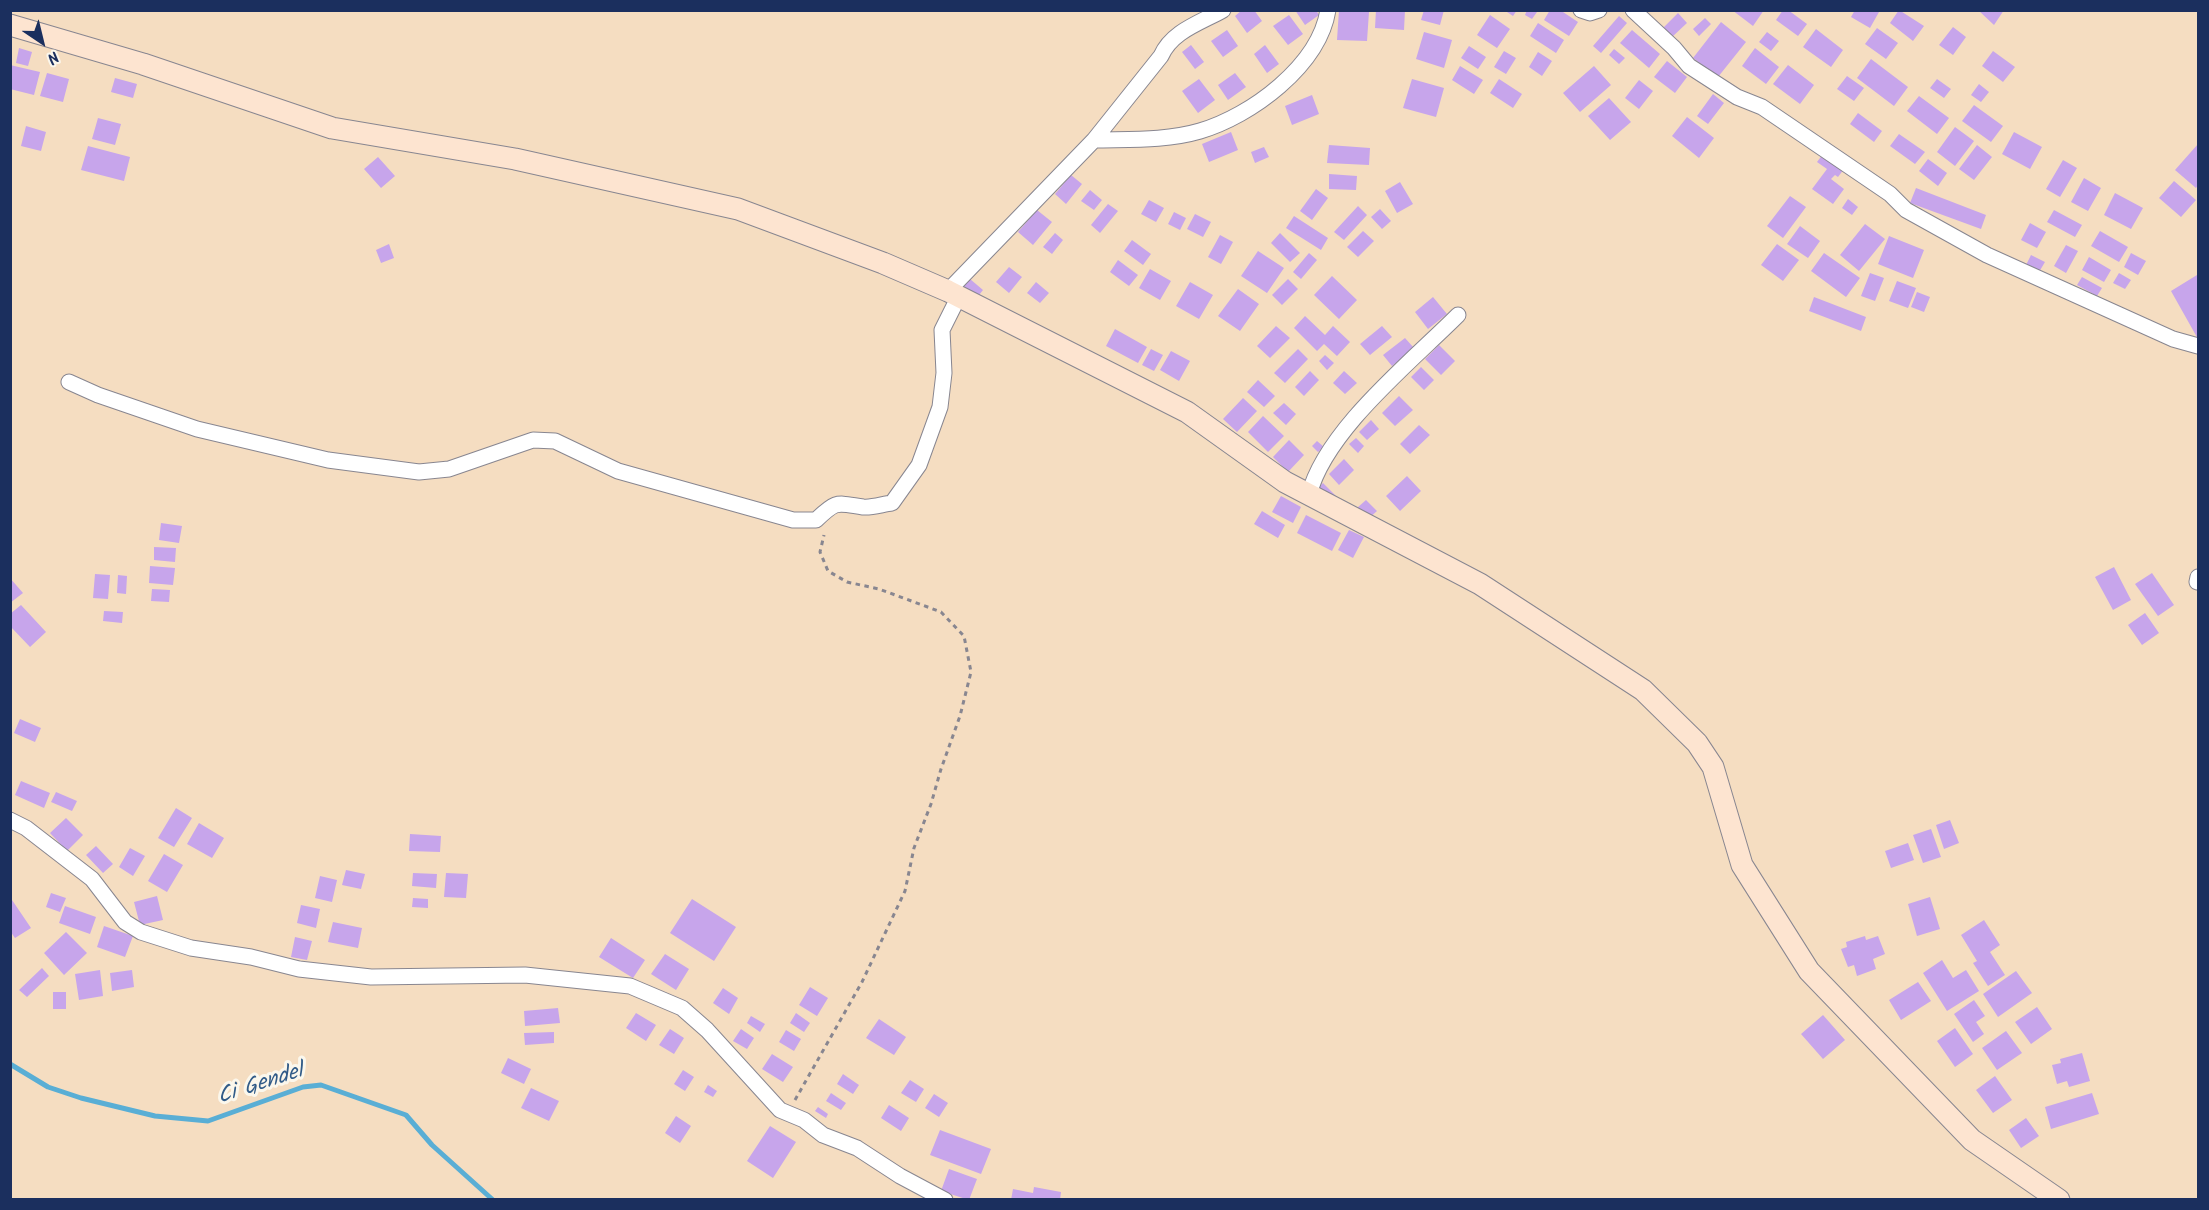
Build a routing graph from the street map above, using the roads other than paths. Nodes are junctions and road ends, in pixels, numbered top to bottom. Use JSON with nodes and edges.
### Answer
{"nodes":[{"id":1,"x":1222,"y":10,"type":"edge"},
{"id":2,"x":1328,"y":10,"type":"edge"},
{"id":3,"x":1581,"y":10,"type":"edge"},
{"id":4,"x":1599,"y":10,"type":"edge"},
{"id":5,"x":1634,"y":10,"type":"edge"},
{"id":6,"x":10,"y":25,"type":"edge"},
{"id":7,"x":1094,"y":140,"type":"junction"},
{"id":8,"x":954,"y":293,"type":"junction"},
{"id":9,"x":1458,"y":315,"type":"dead end"},
{"id":10,"x":2199,"y":346,"type":"edge"},
{"id":11,"x":69,"y":382,"type":"dead end"},
{"id":12,"x":1309,"y":495,"type":"junction"},
{"id":13,"x":10,"y":820,"type":"edge"},
{"id":14,"x":945,"y":1200,"type":"edge"},
{"id":15,"x":2058,"y":1200,"type":"edge"}],
"edges":[{"from":1,"to":7,"type":"street"},
{"from":2,"to":7,"type":"street"},
{"from":3,"to":4,"type":"street"},
{"from":5,"to":10,"type":"street"},
{"from":6,"to":8,"type":"street"},
{"from":7,"to":8,"type":"street"},
{"from":8,"to":11,"type":"street"},
{"from":8,"to":12,"type":"street"},
{"from":9,"to":12,"type":"street"},
{"from":12,"to":15,"type":"street"},
{"from":13,"to":14,"type":"street"}]}
